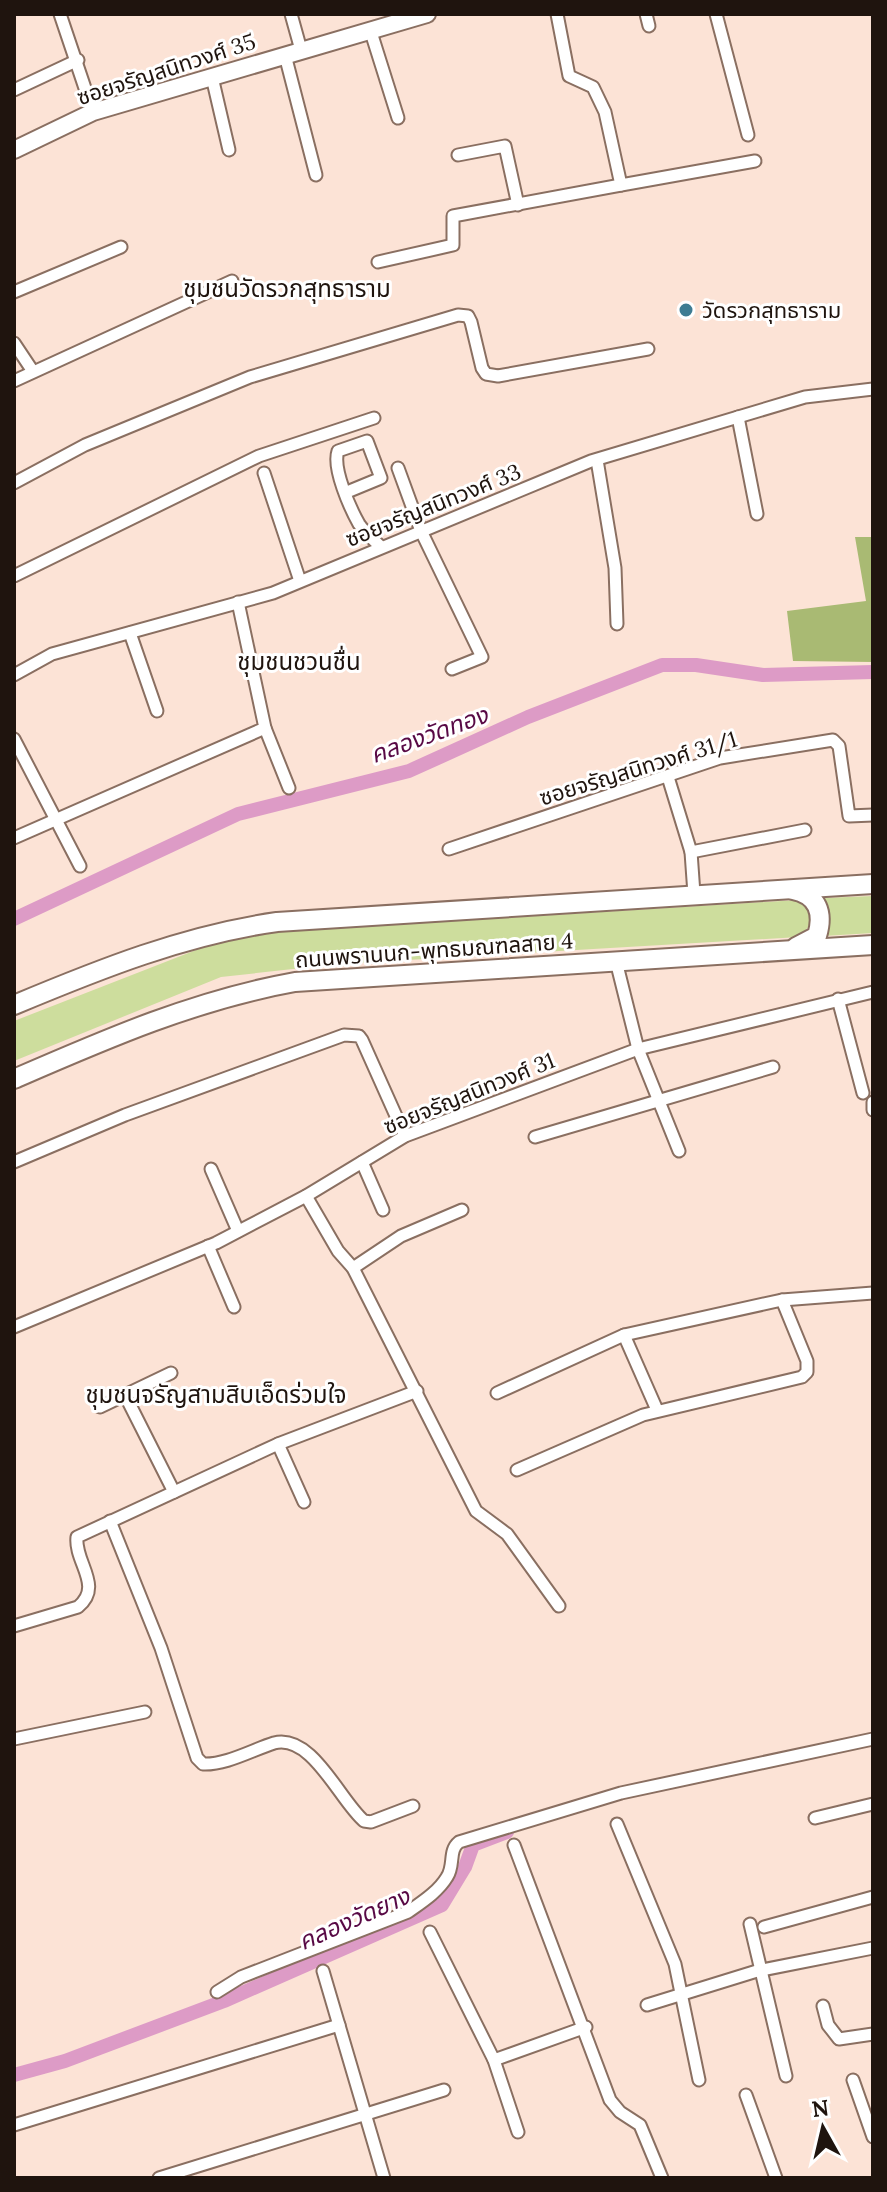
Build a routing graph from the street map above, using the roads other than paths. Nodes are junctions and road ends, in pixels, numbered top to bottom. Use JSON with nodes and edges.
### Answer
{"nodes":[{"id":1,"x":60,"y":14,"type":"edge"},
{"id":2,"x":291,"y":14,"type":"edge"},
{"id":3,"x":427,"y":14,"type":"edge"},
{"id":4,"x":557,"y":14,"type":"edge"},
{"id":5,"x":716,"y":14,"type":"edge"},
{"id":6,"x":370,"y":29,"type":"junction"},
{"id":7,"x":293,"y":52,"type":"junction"},
{"id":8,"x":78,"y":60,"type":"junction"},
{"id":9,"x":212,"y":77,"type":"junction"},
{"id":10,"x":14,"y":90,"type":"edge"},
{"id":11,"x":93,"y":112,"type":"junction"},
{"id":12,"x":398,"y":118,"type":"dead end"},
{"id":13,"x":748,"y":135,"type":"dead end"},
{"id":14,"x":14,"y":150,"type":"edge"},
{"id":15,"x":229,"y":150,"type":"dead end"},
{"id":16,"x":458,"y":155,"type":"dead end"},
{"id":17,"x":755,"y":161,"type":"dead end"},
{"id":18,"x":316,"y":175,"type":"dead end"},
{"id":19,"x":621,"y":185,"type":"junction"},
{"id":20,"x":518,"y":205,"type":"junction"},
{"id":21,"x":121,"y":247,"type":"dead end"},
{"id":22,"x":378,"y":262,"type":"dead end"},
{"id":23,"x":232,"y":281,"type":"dead end"},
{"id":24,"x":14,"y":292,"type":"edge"},
{"id":25,"x":14,"y":343,"type":"edge"},
{"id":26,"x":648,"y":349,"type":"dead end"},
{"id":27,"x":32,"y":370,"type":"junction"},
{"id":28,"x":14,"y":381,"type":"edge"},
{"id":29,"x":873,"y":389,"type":"edge"},
{"id":30,"x":738,"y":417,"type":"junction"},
{"id":31,"x":374,"y":418,"type":"dead end"},
{"id":32,"x":597,"y":460,"type":"junction"},
{"id":33,"x":398,"y":468,"type":"dead end"},
{"id":34,"x":264,"y":473,"type":"dead end"},
{"id":35,"x":14,"y":483,"type":"edge"},
{"id":36,"x":347,"y":492,"type":"junction"},
{"id":37,"x":757,"y":514,"type":"dead end"},
{"id":38,"x":421,"y":531,"type":"junction"},
{"id":39,"x":381,"y":547,"type":"junction"},
{"id":40,"x":14,"y":576,"type":"edge"},
{"id":41,"x":300,"y":581,"type":"junction"},
{"id":42,"x":238,"y":602,"type":"junction"},
{"id":43,"x":617,"y":624,"type":"dead end"},
{"id":44,"x":130,"y":633,"type":"junction"},
{"id":45,"x":452,"y":669,"type":"dead end"},
{"id":46,"x":14,"y":675,"type":"edge"},
{"id":47,"x":157,"y":711,"type":"dead end"},
{"id":48,"x":265,"y":728,"type":"junction"},
{"id":49,"x":14,"y":739,"type":"edge"},
{"id":50,"x":668,"y":777,"type":"junction"},
{"id":51,"x":289,"y":788,"type":"dead end"},
{"id":52,"x":873,"y":815,"type":"edge"},
{"id":53,"x":56,"y":820,"type":"junction"},
{"id":54,"x":805,"y":830,"type":"dead end"},
{"id":55,"x":14,"y":838,"type":"edge"},
{"id":56,"x":449,"y":849,"type":"dead end"},
{"id":57,"x":691,"y":852,"type":"junction"},
{"id":58,"x":80,"y":866,"type":"dead end"},
{"id":59,"x":873,"y":884,"type":"edge"},
{"id":60,"x":786,"y":889,"type":"junction"},
{"id":61,"x":694,"y":894,"type":"junction"},
{"id":62,"x":873,"y":945,"type":"edge"},
{"id":63,"x":786,"y":951,"type":"junction"},
{"id":64,"x":616,"y":961,"type":"junction"},
{"id":65,"x":873,"y":992,"type":"edge"},
{"id":66,"x":838,"y":999,"type":"junction"},
{"id":67,"x":14,"y":1005,"type":"edge"},
{"id":68,"x":638,"y":1049,"type":"junction"},
{"id":69,"x":773,"y":1067,"type":"dead end"},
{"id":70,"x":14,"y":1079,"type":"edge"},
{"id":71,"x":863,"y":1093,"type":"dead end"},
{"id":72,"x":659,"y":1098,"type":"junction"},
{"id":73,"x":873,"y":1102,"type":"edge"},
{"id":74,"x":873,"y":1110,"type":"edge"},
{"id":75,"x":405,"y":1136,"type":"junction"},
{"id":76,"x":535,"y":1137,"type":"dead end"},
{"id":77,"x":679,"y":1151,"type":"dead end"},
{"id":78,"x":14,"y":1162,"type":"edge"},
{"id":79,"x":362,"y":1162,"type":"junction"},
{"id":80,"x":211,"y":1169,"type":"dead end"},
{"id":81,"x":306,"y":1196,"type":"junction"},
{"id":82,"x":383,"y":1210,"type":"dead end"},
{"id":83,"x":462,"y":1210,"type":"dead end"},
{"id":84,"x":238,"y":1231,"type":"junction"},
{"id":85,"x":208,"y":1246,"type":"junction"},
{"id":86,"x":353,"y":1268,"type":"junction"},
{"id":87,"x":873,"y":1293,"type":"edge"},
{"id":88,"x":782,"y":1300,"type":"junction"},
{"id":89,"x":234,"y":1307,"type":"dead end"},
{"id":90,"x":14,"y":1327,"type":"edge"},
{"id":91,"x":624,"y":1335,"type":"junction"},
{"id":92,"x":171,"y":1373,"type":"dead end"},
{"id":93,"x":417,"y":1391,"type":"junction"},
{"id":94,"x":497,"y":1393,"type":"dead end"},
{"id":95,"x":125,"y":1395,"type":"junction"},
{"id":96,"x":100,"y":1407,"type":"dead end"},
{"id":97,"x":657,"y":1410,"type":"junction"},
{"id":98,"x":278,"y":1444,"type":"junction"},
{"id":99,"x":517,"y":1470,"type":"dead end"},
{"id":100,"x":174,"y":1492,"type":"junction"},
{"id":101,"x":304,"y":1502,"type":"dead end"},
{"id":102,"x":110,"y":1521,"type":"junction"},
{"id":103,"x":559,"y":1606,"type":"dead end"},
{"id":104,"x":14,"y":1626,"type":"edge"},
{"id":105,"x":145,"y":1712,"type":"dead end"},
{"id":106,"x":14,"y":1739,"type":"edge"},
{"id":107,"x":873,"y":1739,"type":"edge"},
{"id":108,"x":873,"y":1804,"type":"edge"},
{"id":109,"x":413,"y":1806,"type":"dead end"},
{"id":110,"x":815,"y":1818,"type":"dead end"},
{"id":111,"x":617,"y":1824,"type":"dead end"},
{"id":112,"x":514,"y":1845,"type":"dead end"},
{"id":113,"x":873,"y":1897,"type":"edge"},
{"id":114,"x":750,"y":1924,"type":"dead end"},
{"id":115,"x":764,"y":1927,"type":"dead end"},
{"id":116,"x":430,"y":1932,"type":"dead end"},
{"id":117,"x":873,"y":1948,"type":"edge"},
{"id":118,"x":323,"y":1971,"type":"dead end"},
{"id":119,"x":761,"y":1971,"type":"junction"},
{"id":120,"x":217,"y":1992,"type":"dead end"},
{"id":121,"x":682,"y":1994,"type":"junction"},
{"id":122,"x":647,"y":2005,"type":"dead end"},
{"id":123,"x":823,"y":2006,"type":"dead end"},
{"id":124,"x":339,"y":2025,"type":"junction"},
{"id":125,"x":586,"y":2027,"type":"junction"},
{"id":126,"x":873,"y":2034,"type":"edge"},
{"id":127,"x":494,"y":2060,"type":"junction"},
{"id":128,"x":786,"y":2076,"type":"dead end"},
{"id":129,"x":699,"y":2080,"type":"dead end"},
{"id":130,"x":853,"y":2080,"type":"dead end"},
{"id":131,"x":444,"y":2090,"type":"dead end"},
{"id":132,"x":746,"y":2095,"type":"dead end"},
{"id":133,"x":365,"y":2113,"type":"junction"},
{"id":134,"x":14,"y":2125,"type":"edge"},
{"id":135,"x":518,"y":2132,"type":"dead end"},
{"id":136,"x":873,"y":2137,"type":"edge"},
{"id":137,"x":159,"y":2178,"type":"edge"},
{"id":138,"x":384,"y":2178,"type":"edge"},
{"id":139,"x":662,"y":2178,"type":"edge"},
{"id":140,"x":776,"y":2178,"type":"edge"}],
"edges":[{"from":1,"to":8,"type":"street"},
{"from":2,"to":7,"type":"street"},
{"from":3,"to":6,"type":"street","name":"ซอยจรัญสนิทวงศ์ 35"},
{"from":4,"to":19,"type":"street"},
{"from":5,"to":13,"type":"street"},
{"from":6,"to":7,"type":"street","name":"ซอยจรัญสนิทวงศ์ 35"},
{"from":6,"to":12,"type":"street"},
{"from":7,"to":9,"type":"street","name":"ซอยจรัญสนิทวงศ์ 35"},
{"from":7,"to":18,"type":"street"},
{"from":8,"to":10,"type":"street"},
{"from":8,"to":11,"type":"street"},
{"from":9,"to":11,"type":"street","name":"ซอยจรัญสนิทวงศ์ 35"},
{"from":9,"to":15,"type":"street"},
{"from":11,"to":14,"type":"street","name":"ซอยจรัญสนิทวงศ์ 35"},
{"from":16,"to":20,"type":"street"},
{"from":17,"to":19,"type":"street"},
{"from":19,"to":20,"type":"street"},
{"from":20,"to":22,"type":"street"},
{"from":21,"to":24,"type":"street"},
{"from":23,"to":27,"type":"street"},
{"from":25,"to":27,"type":"street"},
{"from":26,"to":35,"type":"street"},
{"from":27,"to":28,"type":"street"},
{"from":29,"to":30,"type":"street","name":"ซอยจรัญสนิทวงศ์ 33"},
{"from":30,"to":32,"type":"street","name":"ซอยจรัญสนิทวงศ์ 33"},
{"from":30,"to":37,"type":"street"},
{"from":31,"to":40,"type":"street"},
{"from":32,"to":38,"type":"street","name":"ซอยจรัญสนิทวงศ์ 33"},
{"from":32,"to":43,"type":"street"},
{"from":33,"to":38,"type":"street"},
{"from":34,"to":41,"type":"street"},
{"from":36,"to":36,"type":"street"},
{"from":36,"to":39,"type":"street"},
{"from":38,"to":39,"type":"street","name":"ซอยจรัญสนิทวงศ์ 33"},
{"from":38,"to":45,"type":"street"},
{"from":39,"to":41,"type":"street","name":"ซอยจรัญสนิทวงศ์ 33"},
{"from":41,"to":42,"type":"street","name":"ซอยจรัญสนิทวงศ์ 33"},
{"from":42,"to":44,"type":"street","name":"ซอยจรัญสนิทวงศ์ 33"},
{"from":42,"to":48,"type":"street"},
{"from":44,"to":46,"type":"street","name":"ซอยจรัญสนิทวงศ์ 33"},
{"from":44,"to":47,"type":"street"},
{"from":48,"to":51,"type":"street"},
{"from":48,"to":53,"type":"street"},
{"from":49,"to":53,"type":"street"},
{"from":50,"to":52,"type":"street","name":"ซอยจรัญสนิทวงศ์ 31/1"},
{"from":50,"to":56,"type":"street","name":"ซอยจรัญสนิทวงศ์ 31/1"},
{"from":50,"to":57,"type":"street"},
{"from":53,"to":55,"type":"street"},
{"from":53,"to":58,"type":"street"},
{"from":54,"to":57,"type":"street"},
{"from":57,"to":61,"type":"street"},
{"from":59,"to":60,"type":"main road","name":"ถนนพรานนก-พุทธมณฑลสาย 4"},
{"from":60,"to":61,"type":"main road","name":"ถนนพรานนก-พุทธมณฑลสาย 4"},
{"from":60,"to":63,"type":"main road"},
{"from":61,"to":67,"type":"main road","name":"ถนนพรานนก-พุทธมณฑลสาย 4"},
{"from":62,"to":63,"type":"main road","name":"ถนนพรานนก-พุทธมณฑลสาย 4"},
{"from":63,"to":64,"type":"main road","name":"ถนนพรานนก-พุทธมณฑลสาย 4"},
{"from":64,"to":68,"type":"street"},
{"from":64,"to":70,"type":"main road","name":"ถนนพรานนก-พุทธมณฑลสาย 4"},
{"from":65,"to":66,"type":"street","name":"ซอยจรัญสนิทวงศ์ 31"},
{"from":66,"to":68,"type":"street","name":"ซอยจรัญสนิทวงศ์ 31"},
{"from":66,"to":71,"type":"street"},
{"from":68,"to":72,"type":"street"},
{"from":68,"to":75,"type":"street","name":"ซอยจรัญสนิทวงศ์ 31"},
{"from":69,"to":72,"type":"street"},
{"from":72,"to":76,"type":"street"},
{"from":72,"to":77,"type":"street"},
{"from":73,"to":74,"type":"street"},
{"from":75,"to":78,"type":"street"},
{"from":75,"to":79,"type":"street","name":"ซอยจรัญสนิทวงศ์ 31"},
{"from":79,"to":81,"type":"street","name":"ซอยจรัญสนิทวงศ์ 31"},
{"from":79,"to":82,"type":"street"},
{"from":80,"to":84,"type":"street"},
{"from":81,"to":84,"type":"street","name":"ซอยจรัญสนิทวงศ์ 31"},
{"from":81,"to":86,"type":"street"},
{"from":83,"to":86,"type":"street"},
{"from":84,"to":85,"type":"street","name":"ซอยจรัญสนิทวงศ์ 31"},
{"from":85,"to":89,"type":"street"},
{"from":85,"to":90,"type":"street","name":"ซอยจรัญสนิทวงศ์ 31"},
{"from":86,"to":93,"type":"street"},
{"from":87,"to":88,"type":"street"},
{"from":88,"to":91,"type":"street"},
{"from":88,"to":97,"type":"street"},
{"from":91,"to":94,"type":"street"},
{"from":91,"to":97,"type":"street"},
{"from":92,"to":95,"type":"street"},
{"from":93,"to":98,"type":"street"},
{"from":93,"to":103,"type":"street"},
{"from":95,"to":96,"type":"street"},
{"from":95,"to":100,"type":"street"},
{"from":97,"to":99,"type":"street"},
{"from":98,"to":100,"type":"street"},
{"from":98,"to":101,"type":"street"},
{"from":100,"to":102,"type":"street"},
{"from":102,"to":104,"type":"street"},
{"from":102,"to":109,"type":"street"},
{"from":105,"to":106,"type":"street"},
{"from":107,"to":120,"type":"street"},
{"from":108,"to":110,"type":"street"},
{"from":111,"to":121,"type":"street"},
{"from":112,"to":125,"type":"street"},
{"from":113,"to":115,"type":"street"},
{"from":114,"to":119,"type":"street"},
{"from":116,"to":127,"type":"street"},
{"from":117,"to":119,"type":"street"},
{"from":118,"to":124,"type":"street"},
{"from":119,"to":121,"type":"street"},
{"from":119,"to":128,"type":"street"},
{"from":121,"to":122,"type":"street"},
{"from":121,"to":129,"type":"street"},
{"from":123,"to":126,"type":"street"},
{"from":124,"to":133,"type":"street"},
{"from":124,"to":134,"type":"street"},
{"from":125,"to":127,"type":"street"},
{"from":125,"to":139,"type":"street"},
{"from":127,"to":135,"type":"street"},
{"from":130,"to":136,"type":"street"},
{"from":131,"to":133,"type":"street"},
{"from":132,"to":140,"type":"street"},
{"from":133,"to":137,"type":"street"},
{"from":133,"to":138,"type":"street"}]}
